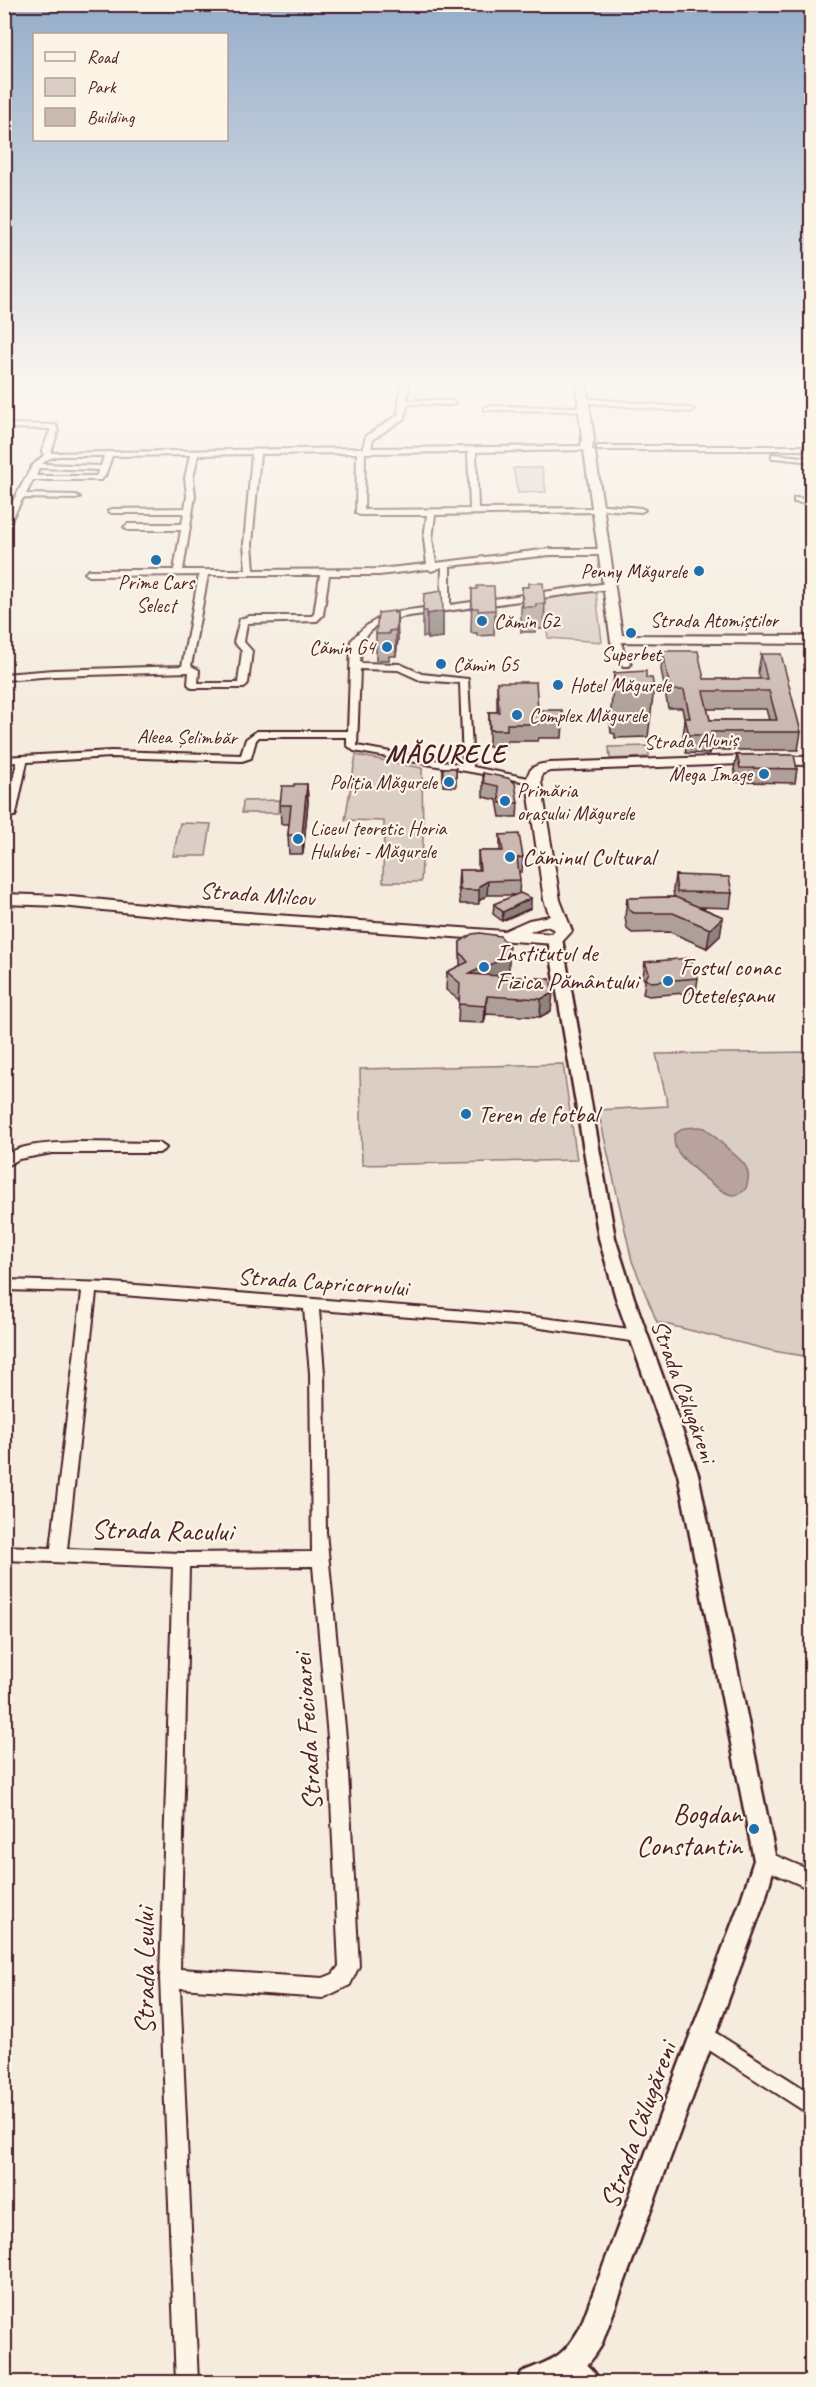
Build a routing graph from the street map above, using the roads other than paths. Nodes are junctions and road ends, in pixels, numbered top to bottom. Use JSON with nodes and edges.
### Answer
{"nodes":[{"id":1,"x":191,"y":495,"type":"edge"},
{"id":2,"x":252,"y":495,"type":"edge"},
{"id":3,"x":361,"y":495,"type":"edge"},
{"id":4,"x":473,"y":495,"type":"edge"},
{"id":5,"x":595,"y":495,"type":"edge"},
{"id":6,"x":21,"y":496,"type":"joint"},
{"id":7,"x":76,"y":497,"type":"dead end"},
{"id":8,"x":796,"y":500,"type":"dead end"},
{"id":9,"x":812,"y":502,"type":"edge"},
{"id":10,"x":596,"y":508,"type":"junction"},
{"id":11,"x":189,"y":510,"type":"junction"},
{"id":12,"x":641,"y":510,"type":"dead end"},
{"id":13,"x":112,"y":511,"type":"dead end"},
{"id":14,"x":431,"y":513,"type":"junction"},
{"id":15,"x":474,"y":513,"type":"junction"},
{"id":16,"x":4,"y":526,"type":"edge"},
{"id":17,"x":128,"y":527,"type":"dead end"},
{"id":18,"x":186,"y":527,"type":"junction"},
{"id":19,"x":603,"y":552,"type":"junction"},
{"id":20,"x":446,"y":566,"type":"junction"},
{"id":21,"x":432,"y":568,"type":"junction"},
{"id":22,"x":250,"y":572,"type":"junction"},
{"id":23,"x":325,"y":572,"type":"junction"},
{"id":24,"x":89,"y":573,"type":"dead end"},
{"id":25,"x":178,"y":573,"type":"junction"},
{"id":26,"x":204,"y":573,"type":"junction"},
{"id":27,"x":608,"y":586,"type":"junction"},
{"id":28,"x":445,"y":607,"type":"junction"},
{"id":29,"x":616,"y":639,"type":"junction"},
{"id":30,"x":812,"y":640,"type":"edge"},
{"id":31,"x":626,"y":664,"type":"dead end"},
{"id":32,"x":354,"y":666,"type":"junction"},
{"id":33,"x":186,"y":669,"type":"junction"},
{"id":34,"x":4,"y":677,"type":"edge"},
{"id":35,"x":352,"y":734,"type":"junction"},
{"id":36,"x":23,"y":758,"type":"junction"},
{"id":37,"x":4,"y":760,"type":"edge"},
{"id":38,"x":790,"y":760,"type":"junction"},
{"id":39,"x":812,"y":761,"type":"edge"},
{"id":40,"x":812,"y":766,"type":"edge"},
{"id":41,"x":468,"y":770,"type":"junction"},
{"id":42,"x":534,"y":782,"type":"junction"},
{"id":43,"x":11,"y":814,"type":"dead end"},
{"id":44,"x":4,"y":899,"type":"edge"},
{"id":45,"x":552,"y":900,"type":"junction"},
{"id":46,"x":535,"y":928,"type":"junction"},
{"id":47,"x":558,"y":932,"type":"junction"},
{"id":48,"x":159,"y":1148,"type":"dead end"},
{"id":49,"x":5,"y":1162,"type":"edge"},
{"id":50,"x":4,"y":1285,"type":"edge"},
{"id":51,"x":90,"y":1287,"type":"junction"},
{"id":52,"x":311,"y":1304,"type":"junction"},
{"id":53,"x":638,"y":1336,"type":"junction"},
{"id":54,"x":4,"y":1553,"type":"edge"},
{"id":55,"x":58,"y":1555,"type":"junction"},
{"id":56,"x":320,"y":1559,"type":"junction"},
{"id":57,"x":181,"y":1560,"type":"junction"},
{"id":58,"x":765,"y":1860,"type":"junction"},
{"id":59,"x":812,"y":1881,"type":"edge"},
{"id":60,"x":170,"y":1978,"type":"junction"},
{"id":61,"x":702,"y":2034,"type":"junction"},
{"id":62,"x":812,"y":2106,"type":"edge"},
{"id":63,"x":571,"y":2366,"type":"junction"},
{"id":64,"x":187,"y":2382,"type":"edge"},
{"id":65,"x":532,"y":2382,"type":"edge"},
{"id":66,"x":589,"y":2382,"type":"edge"}],
"edges":[{"from":1,"to":11,"type":"street"},
{"from":2,"to":22,"type":"street"},
{"from":3,"to":14,"type":"street"},
{"from":4,"to":15,"type":"street"},
{"from":5,"to":10,"type":"main road","name":"Strada Atomiștilor"},
{"from":6,"to":7,"type":"street"},
{"from":6,"to":16,"type":"street"},
{"from":8,"to":9,"type":"street"},
{"from":10,"to":12,"type":"street"},
{"from":10,"to":15,"type":"street"},
{"from":10,"to":19,"type":"main road","name":"Strada Atomiștilor"},
{"from":11,"to":13,"type":"street"},
{"from":11,"to":18,"type":"street"},
{"from":14,"to":15,"type":"street"},
{"from":14,"to":21,"type":"street"},
{"from":17,"to":18,"type":"street"},
{"from":18,"to":25,"type":"street"},
{"from":19,"to":20,"type":"street"},
{"from":19,"to":27,"type":"main road","name":"Strada Atomiștilor"},
{"from":20,"to":21,"type":"street"},
{"from":20,"to":28,"type":"street"},
{"from":21,"to":23,"type":"street"},
{"from":22,"to":23,"type":"street"},
{"from":22,"to":26,"type":"street"},
{"from":23,"to":33,"type":"street"},
{"from":24,"to":25,"type":"street"},
{"from":25,"to":26,"type":"street"},
{"from":26,"to":33,"type":"street"},
{"from":27,"to":28,"type":"street"},
{"from":27,"to":29,"type":"main road","name":"Strada Atomiștilor"},
{"from":28,"to":32,"type":"street"},
{"from":29,"to":30,"type":"main road","name":"Strada Atomiștilor"},
{"from":29,"to":31,"type":"street","name":"Strada Atomiștilor"},
{"from":32,"to":35,"type":"street"},
{"from":32,"to":41,"type":"street"},
{"from":33,"to":34,"type":"street"},
{"from":35,"to":36,"type":"street","name":"Aleea Șelimbăr"},
{"from":35,"to":41,"type":"street"},
{"from":36,"to":37,"type":"street","name":"Aleea Șelimbăr"},
{"from":36,"to":43,"type":"street"},
{"from":38,"to":39,"type":"main road","name":"Strada Aluniș"},
{"from":38,"to":40,"type":"main road","name":"Strada Aluniș"},
{"from":38,"to":42,"type":"main road","name":"Strada Aluniș"},
{"from":41,"to":42,"type":"street"},
{"from":42,"to":45,"type":"main road","name":"Strada Călugăreni"},
{"from":44,"to":46,"type":"main road","name":"Strada Milcov"},
{"from":45,"to":46,"type":"main road"},
{"from":45,"to":47,"type":"main road","name":"Strada Călugăreni"},
{"from":46,"to":47,"type":"main road","name":"Strada Milcov"},
{"from":47,"to":53,"type":"street","name":"Strada Călugăreni"},
{"from":48,"to":49,"type":"street"},
{"from":50,"to":51,"type":"street","name":"Strada Capricornului"},
{"from":51,"to":52,"type":"street","name":"Strada Capricornului"},
{"from":51,"to":55,"type":"street"},
{"from":52,"to":53,"type":"street","name":"Strada Capricornului"},
{"from":52,"to":56,"type":"street","name":"Strada Fecioarei"},
{"from":53,"to":58,"type":"street","name":"Strada Călugăreni"},
{"from":54,"to":55,"type":"street","name":"Strada Racului"},
{"from":55,"to":57,"type":"street","name":"Strada Racului"},
{"from":56,"to":57,"type":"street","name":"Strada Racului"},
{"from":56,"to":60,"type":"street","name":"Strada Fecioarei"},
{"from":57,"to":60,"type":"street","name":"Strada Leului"},
{"from":58,"to":59,"type":"street"},
{"from":58,"to":61,"type":"street","name":"Strada Călugăreni"},
{"from":60,"to":64,"type":"street","name":"Strada Leului"},
{"from":61,"to":62,"type":"street"},
{"from":61,"to":63,"type":"street","name":"Strada Călugăreni"},
{"from":63,"to":65,"type":"street"},
{"from":63,"to":66,"type":"street"}]}
